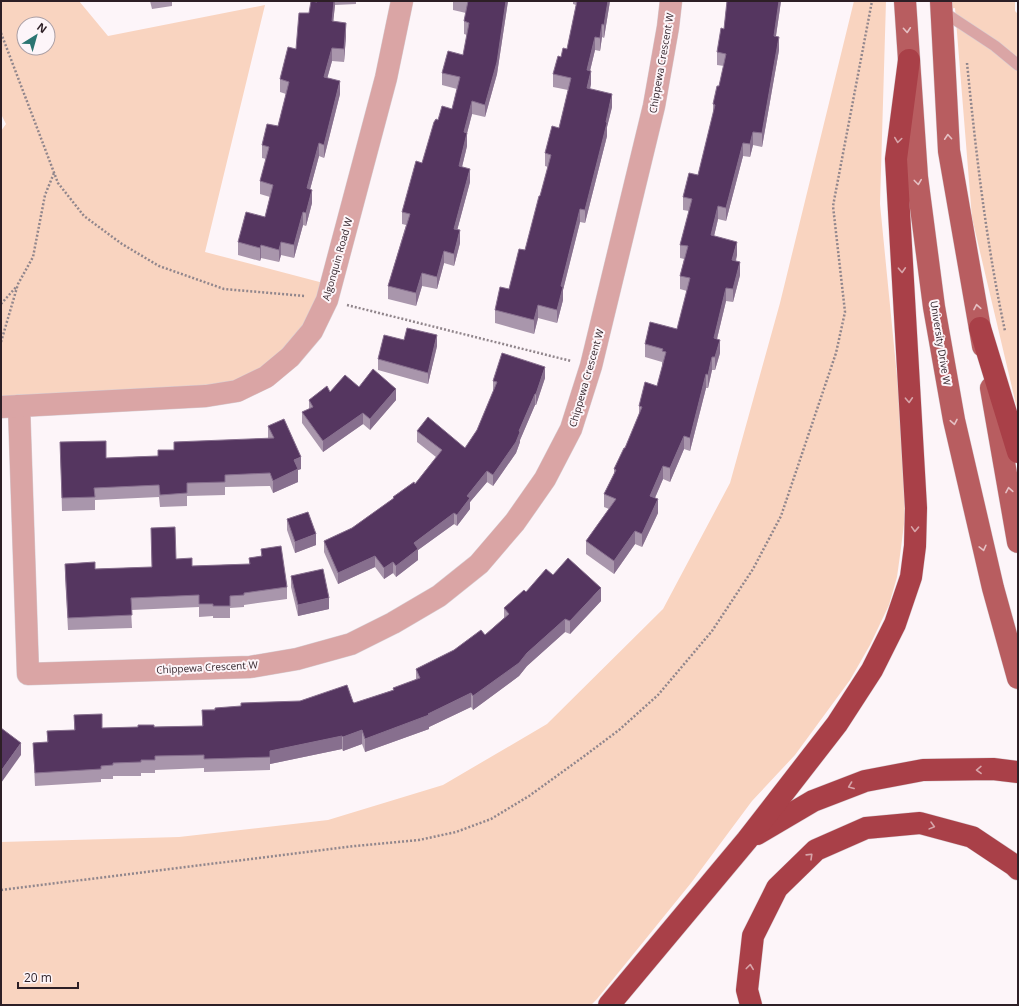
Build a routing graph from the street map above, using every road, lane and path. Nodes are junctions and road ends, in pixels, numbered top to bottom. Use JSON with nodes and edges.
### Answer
{"nodes":[{"id":1,"x":402,"y":1,"type":"edge"},
{"id":2,"x":671,"y":1,"type":"edge"},
{"id":3,"x":872,"y":1,"type":"edge"},
{"id":4,"x":904,"y":1,"type":"edge"},
{"id":5,"x":941,"y":6,"type":"edge"},
{"id":6,"x":1,"y":33,"type":"edge"},
{"id":7,"x":966,"y":57,"type":"dead end"},
{"id":8,"x":909,"y":60,"type":"junction"},
{"id":9,"x":1018,"y":65,"type":"edge"},
{"id":10,"x":54,"y":173,"type":"junction"},
{"id":11,"x":18,"y":284,"type":"junction"},
{"id":12,"x":327,"y":300,"type":"junction"},
{"id":13,"x":1,"y":304,"type":"edge"},
{"id":14,"x":980,"y":328,"type":"junction"},
{"id":15,"x":1005,"y":332,"type":"dead end"},
{"id":16,"x":1,"y":342,"type":"edge"},
{"id":17,"x":591,"y":366,"type":"junction"},
{"id":18,"x":10,"y":406,"type":"edge"},
{"id":19,"x":1018,"y":452,"type":"edge"},
{"id":20,"x":1018,"y":542,"type":"edge"},
{"id":21,"x":1018,"y":678,"type":"edge"},
{"id":22,"x":1018,"y":772,"type":"edge"},
{"id":23,"x":747,"y":840,"type":"junction"},
{"id":24,"x":1018,"y":869,"type":"edge"},
{"id":25,"x":1,"y":890,"type":"edge"},
{"id":26,"x":609,"y":1005,"type":"edge"},
{"id":27,"x":750,"y":1005,"type":"edge"}],
"edges":[{"from":1,"to":12,"type":"street","name":"Algonquin Road W"},
{"from":2,"to":17,"type":"street","name":"Chippewa Crescent W"},
{"from":3,"to":25,"type":"path"},
{"from":4,"to":8,"type":"main road","name":"University Drive W","one_way":true},
{"from":5,"to":9,"type":"lane"},
{"from":14,"to":5,"type":"main road","one_way":true},
{"from":6,"to":10,"type":"path"},
{"from":7,"to":15,"type":"path"},
{"from":8,"to":21,"type":"main road","name":"University Drive W","one_way":true},
{"from":8,"to":23,"type":"highway","one_way":true},
{"from":10,"to":11,"type":"path"},
{"from":10,"to":12,"type":"path"},
{"from":11,"to":13,"type":"path"},
{"from":11,"to":16,"type":"path"},
{"from":12,"to":17,"type":"path"},
{"from":12,"to":18,"type":"street","name":"Algonquin Road W"},
{"from":14,"to":19,"type":"highway"},
{"from":20,"to":14,"type":"main road","one_way":true},
{"from":17,"to":18,"type":"street","name":"Chippewa Crescent W"},
{"from":22,"to":23,"type":"highway","one_way":true},
{"from":23,"to":26,"type":"highway"},
{"from":27,"to":24,"type":"highway","one_way":true}]}
